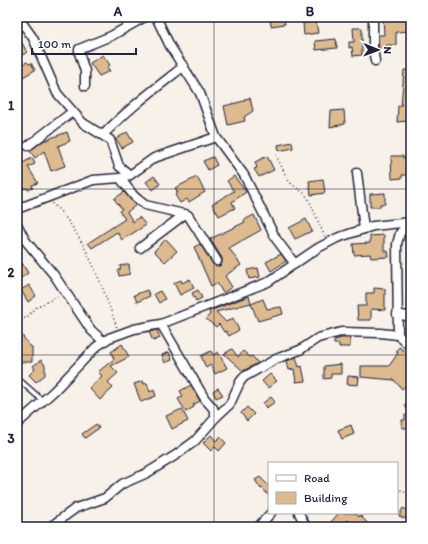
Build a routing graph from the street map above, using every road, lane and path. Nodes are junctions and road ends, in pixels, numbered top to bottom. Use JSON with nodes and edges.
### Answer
{"nodes":[{"id":1,"x":18,"y":17,"type":"edge"},
{"id":2,"x":145,"y":17,"type":"edge"},
{"id":3,"x":156,"y":17,"type":"edge"},
{"id":4,"x":373,"y":17,"type":"edge"},
{"id":5,"x":375,"y":60,"type":"dead end"},
{"id":6,"x":184,"y":66,"type":"junction"},
{"id":7,"x":84,"y":86,"type":"dead end"},
{"id":8,"x":72,"y":112,"type":"junction"},
{"id":9,"x":103,"y":136,"type":"junction"},
{"id":10,"x":216,"y":137,"type":"junction"},
{"id":11,"x":28,"y":146,"type":"dead end"},
{"id":12,"x":276,"y":155,"type":"dead end"},
{"id":13,"x":357,"y":173,"type":"dead end"},
{"id":14,"x":130,"y":175,"type":"junction"},
{"id":15,"x":120,"y":178,"type":"junction"},
{"id":16,"x":46,"y":197,"type":"junction"},
{"id":17,"x":17,"y":209,"type":"edge"},
{"id":18,"x":185,"y":214,"type":"junction"},
{"id":19,"x":410,"y":222,"type":"edge"},
{"id":20,"x":17,"y":224,"type":"edge"},
{"id":21,"x":364,"y":229,"type":"junction"},
{"id":22,"x":328,"y":243,"type":"junction"},
{"id":23,"x":140,"y":248,"type":"dead end"},
{"id":24,"x":217,"y":261,"type":"dead end"},
{"id":25,"x":295,"y":264,"type":"junction"},
{"id":26,"x":65,"y":292,"type":"junction"},
{"id":27,"x":397,"y":314,"type":"junction"},
{"id":28,"x":411,"y":317,"type":"edge"},
{"id":29,"x":17,"y":322,"type":"edge"},
{"id":30,"x":161,"y":324,"type":"junction"},
{"id":31,"x":119,"y":334,"type":"junction"},
{"id":32,"x":398,"y":335,"type":"junction"},
{"id":33,"x":103,"y":341,"type":"junction"},
{"id":34,"x":411,"y":347,"type":"edge"},
{"id":35,"x":17,"y":378,"type":"edge"},
{"id":36,"x":44,"y":401,"type":"junction"},
{"id":37,"x":216,"y":417,"type":"junction"},
{"id":38,"x":17,"y":424,"type":"edge"},
{"id":39,"x":398,"y":489,"type":"edge"},
{"id":40,"x":411,"y":496,"type":"edge"},
{"id":41,"x":270,"y":514,"type":"edge"},
{"id":42,"x":300,"y":514,"type":"edge"},
{"id":43,"x":50,"y":527,"type":"edge"},
{"id":44,"x":258,"y":527,"type":"edge"},
{"id":45,"x":306,"y":527,"type":"edge"}],
"edges":[{"from":1,"to":8,"type":"street"},
{"from":2,"to":7,"type":"street"},
{"from":3,"to":6,"type":"street"},
{"from":4,"to":5,"type":"street"},
{"from":6,"to":9,"type":"street"},
{"from":6,"to":10,"type":"street"},
{"from":8,"to":9,"type":"street"},
{"from":8,"to":11,"type":"street"},
{"from":9,"to":14,"type":"street"},
{"from":10,"to":14,"type":"street"},
{"from":10,"to":25,"type":"street"},
{"from":12,"to":22,"type":"path"},
{"from":13,"to":21,"type":"street"},
{"from":14,"to":15,"type":"street"},
{"from":15,"to":16,"type":"street"},
{"from":15,"to":18,"type":"street"},
{"from":16,"to":17,"type":"street"},
{"from":16,"to":31,"type":"path"},
{"from":18,"to":23,"type":"street"},
{"from":18,"to":24,"type":"street"},
{"from":19,"to":21,"type":"street"},
{"from":19,"to":27,"type":"street"},
{"from":20,"to":26,"type":"street"},
{"from":21,"to":22,"type":"street"},
{"from":22,"to":25,"type":"street"},
{"from":25,"to":30,"type":"street"},
{"from":26,"to":29,"type":"path"},
{"from":26,"to":33,"type":"street"},
{"from":27,"to":28,"type":"street"},
{"from":27,"to":32,"type":"street"},
{"from":30,"to":31,"type":"street"},
{"from":30,"to":37,"type":"street"},
{"from":31,"to":33,"type":"street"},
{"from":32,"to":34,"type":"street"},
{"from":32,"to":37,"type":"street"},
{"from":33,"to":36,"type":"street"},
{"from":35,"to":36,"type":"lane"},
{"from":36,"to":38,"type":"street"},
{"from":37,"to":43,"type":"street"},
{"from":39,"to":40,"type":"path"},
{"from":41,"to":44,"type":"street"},
{"from":42,"to":45,"type":"street"}]}
